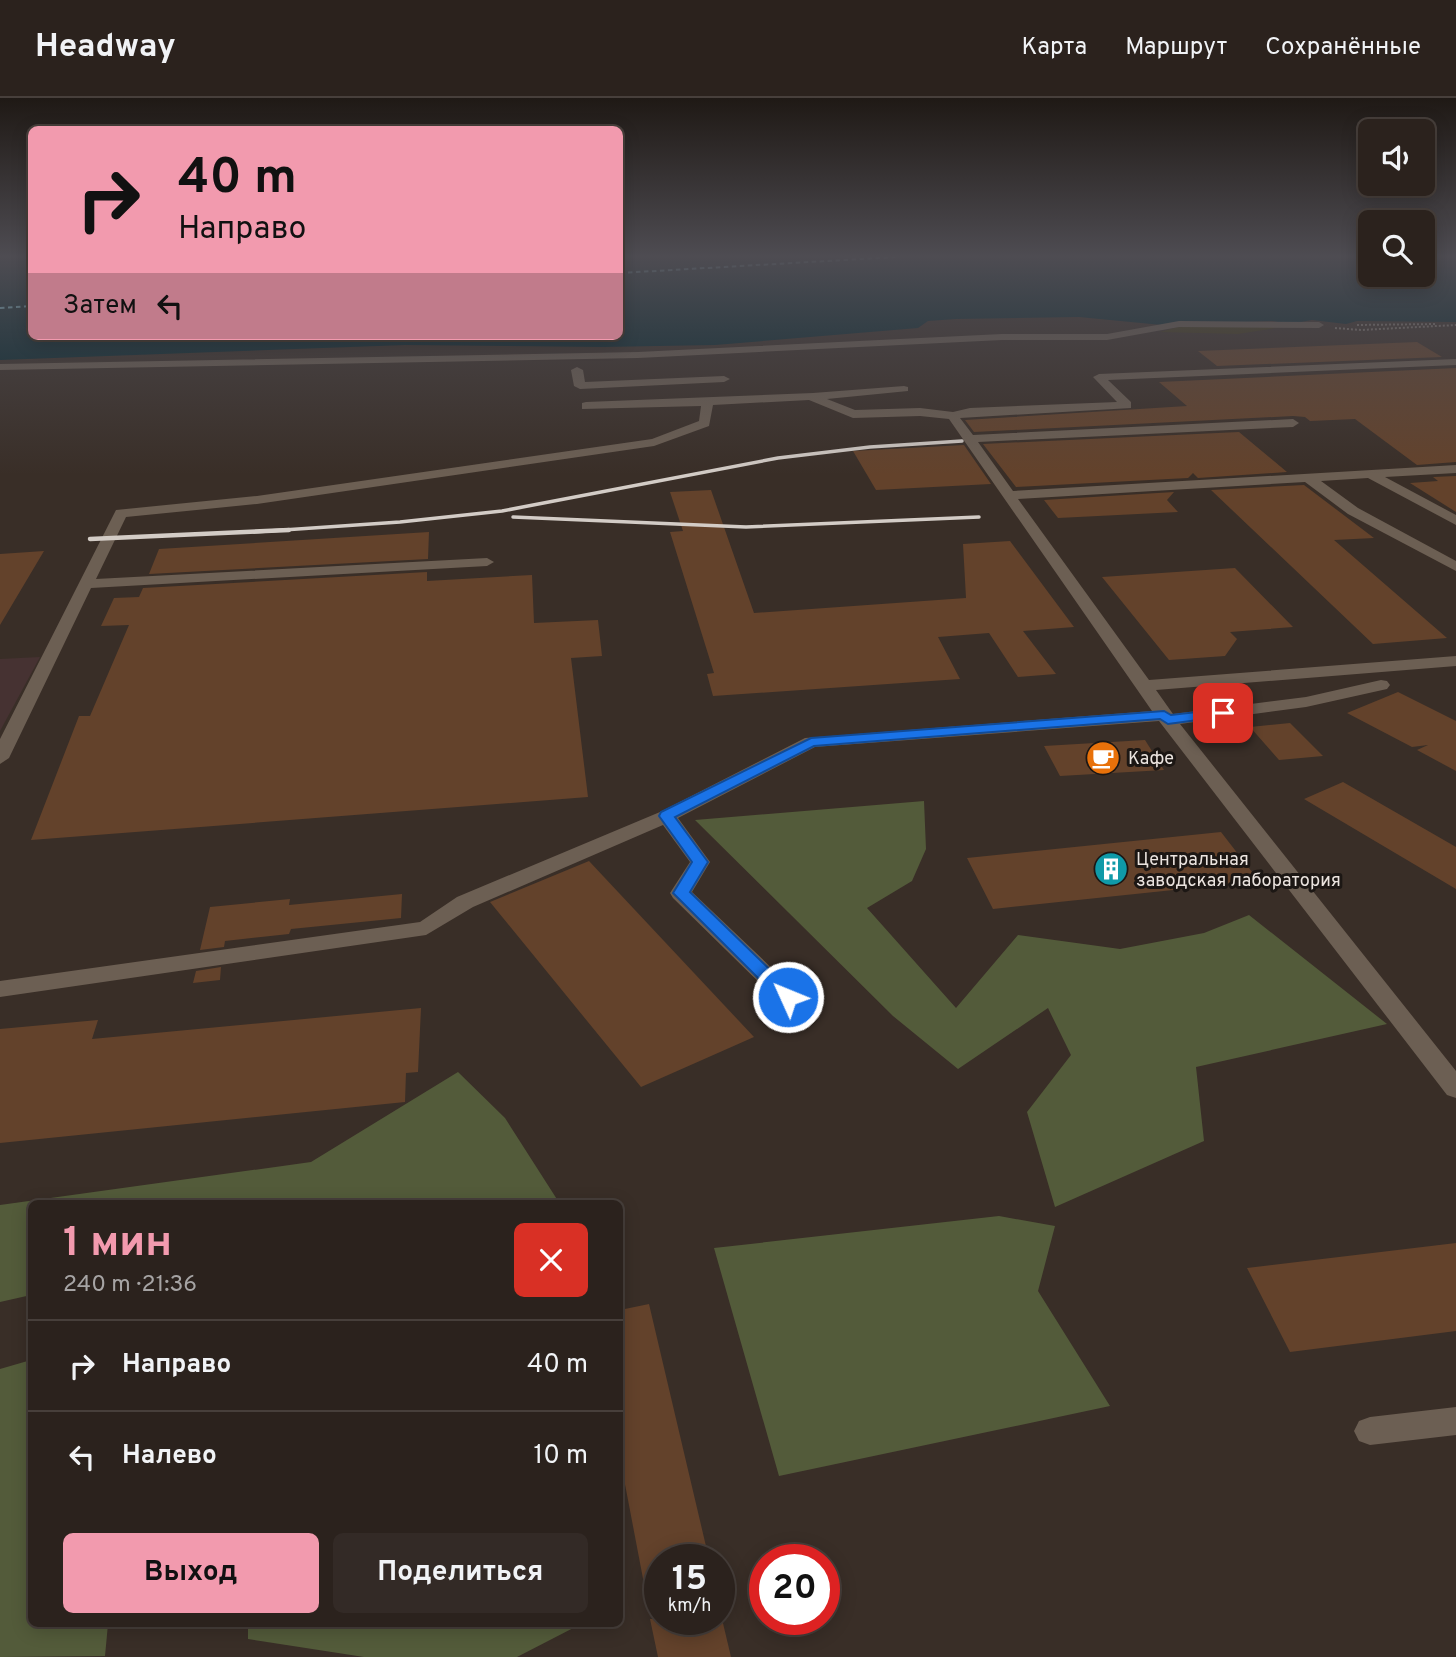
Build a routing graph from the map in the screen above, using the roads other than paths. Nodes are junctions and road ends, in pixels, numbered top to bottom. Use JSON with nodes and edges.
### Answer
{"nodes":[{"id":1,"x":1147,"y":330,"type":"edge"},
{"id":2,"x":966,"y":331,"type":"dead end"},
{"id":3,"x":821,"y":345,"type":"junction"},
{"id":4,"x":1456,"y":362,"type":"edge"},
{"id":5,"x":718,"y":366,"type":"dead end"},
{"id":6,"x":0,"y":367,"type":"edge"},
{"id":7,"x":577,"y":370,"type":"dead end"},
{"id":8,"x":723,"y":379,"type":"junction"},
{"id":9,"x":904,"y":389,"type":"dead end"},
{"id":10,"x":811,"y":397,"type":"junction"},
{"id":11,"x":744,"y":400,"type":"junction"},
{"id":12,"x":707,"y":402,"type":"junction"},
{"id":13,"x":586,"y":406,"type":"dead end"},
{"id":14,"x":953,"y":416,"type":"junction"},
{"id":15,"x":1293,"y":423,"type":"dead end"},
{"id":16,"x":970,"y":439,"type":"junction"},
{"id":17,"x":1456,"y":469,"type":"edge"},
{"id":18,"x":1370,"y":474,"type":"junction"},
{"id":19,"x":1308,"y":478,"type":"junction"},
{"id":20,"x":1011,"y":495,"type":"junction"},
{"id":21,"x":1456,"y":521,"type":"edge"},
{"id":22,"x":487,"y":562,"type":"dead end"},
{"id":23,"x":1456,"y":567,"type":"edge"},
{"id":24,"x":87,"y":584,"type":"junction"},
{"id":25,"x":1456,"y":661,"type":"edge"},
{"id":26,"x":1381,"y":685,"type":"dead end"},
{"id":27,"x":1144,"y":686,"type":"junction"},
{"id":28,"x":1166,"y":717,"type":"junction"},
{"id":29,"x":0,"y":758,"type":"edge"},
{"id":30,"x":667,"y":816,"type":"junction"},
{"id":31,"x":0,"y":989,"type":"edge"},
{"id":32,"x":788,"y":997,"type":"dead end"},
{"id":33,"x":1456,"y":1089,"type":"edge"},
{"id":34,"x":1456,"y":1421,"type":"edge"},
{"id":35,"x":1370,"y":1432,"type":"dead end"}],
"edges":[{"from":1,"to":3,"type":"lane"},
{"from":2,"to":3,"type":"lane"},
{"from":3,"to":6,"type":"lane"},
{"from":4,"to":14,"type":"lane"},
{"from":5,"to":8,"type":"lane"},
{"from":7,"to":8,"type":"lane"},
{"from":8,"to":11,"type":"lane"},
{"from":9,"to":10,"type":"lane"},
{"from":10,"to":11,"type":"lane"},
{"from":10,"to":14,"type":"lane"},
{"from":11,"to":12,"type":"lane"},
{"from":12,"to":13,"type":"lane"},
{"from":12,"to":24,"type":"lane"},
{"from":14,"to":16,"type":"lane"},
{"from":15,"to":16,"type":"lane"},
{"from":16,"to":20,"type":"lane"},
{"from":17,"to":18,"type":"lane"},
{"from":18,"to":19,"type":"lane"},
{"from":18,"to":21,"type":"lane"},
{"from":19,"to":20,"type":"lane"},
{"from":19,"to":23,"type":"lane"},
{"from":20,"to":27,"type":"lane"},
{"from":22,"to":24,"type":"lane"},
{"from":24,"to":29,"type":"lane"},
{"from":25,"to":27,"type":"lane"},
{"from":26,"to":28,"type":"lane"},
{"from":27,"to":28,"type":"lane"},
{"from":28,"to":30,"type":"lane"},
{"from":28,"to":33,"type":"lane"},
{"from":30,"to":31,"type":"lane"},
{"from":30,"to":32,"type":"lane"},
{"from":34,"to":35,"type":"lane"}]}
